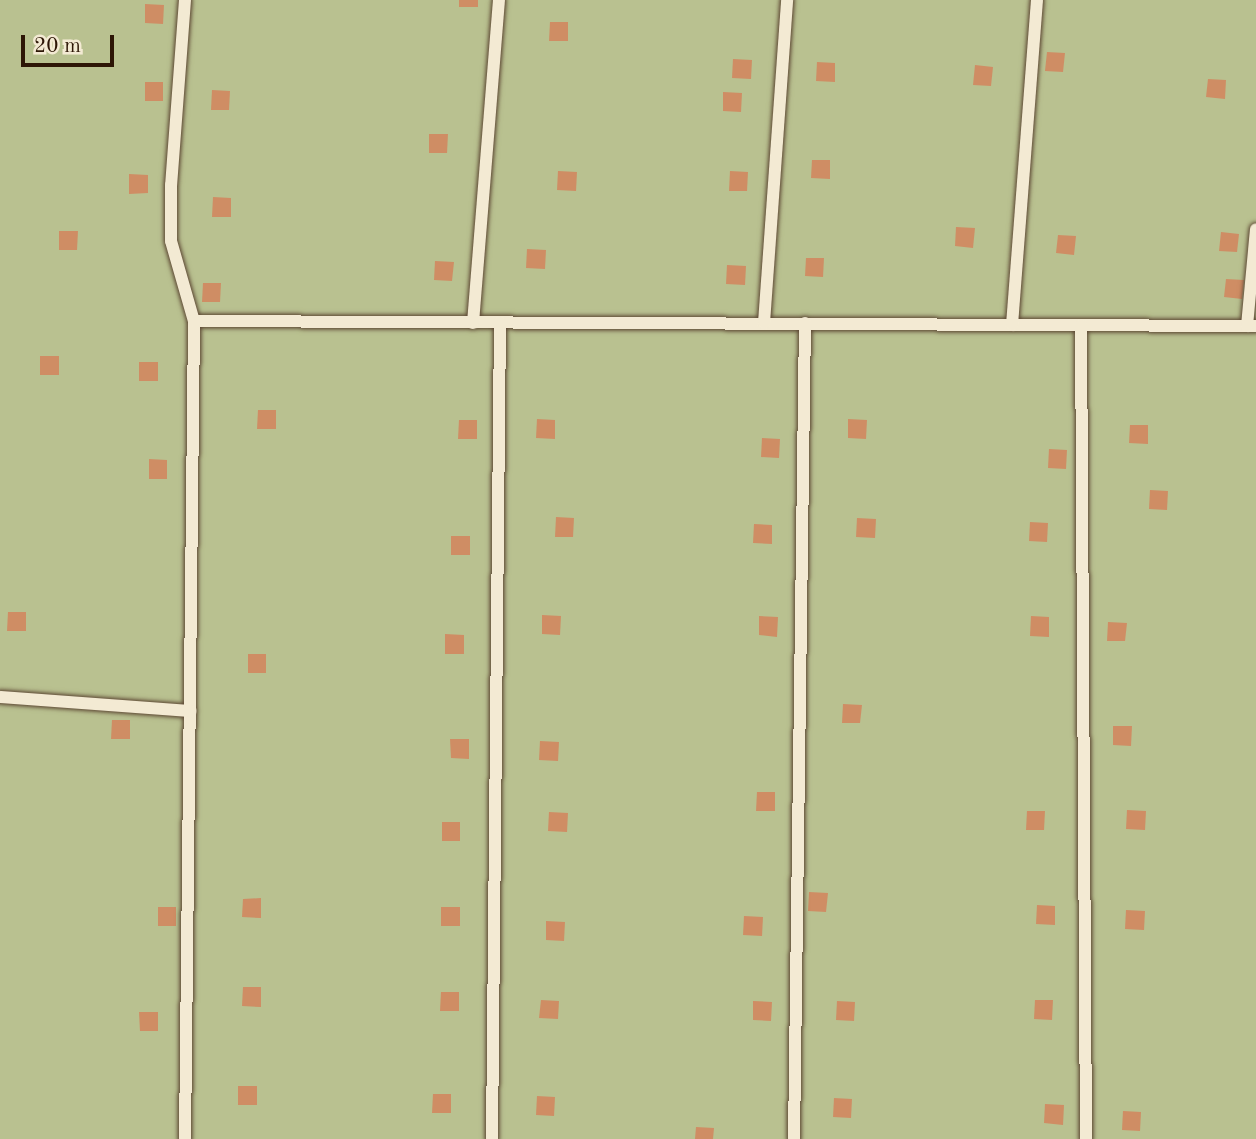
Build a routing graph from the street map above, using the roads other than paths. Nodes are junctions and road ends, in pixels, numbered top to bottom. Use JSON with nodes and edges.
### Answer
{"nodes":[{"id":1,"x":185,"y":0,"type":"edge"},
{"id":2,"x":499,"y":0,"type":"edge"},
{"id":3,"x":787,"y":0,"type":"edge"},
{"id":4,"x":1037,"y":0,"type":"edge"},
{"id":5,"x":1256,"y":229,"type":"edge"},
{"id":6,"x":194,"y":320,"type":"junction"},
{"id":7,"x":500,"y":322,"type":"junction"},
{"id":8,"x":473,"y":323,"type":"junction"},
{"id":9,"x":764,"y":323,"type":"junction"},
{"id":10,"x":805,"y":323,"type":"junction"},
{"id":11,"x":1012,"y":325,"type":"junction"},
{"id":12,"x":1080,"y":325,"type":"junction"},
{"id":13,"x":1252,"y":326,"type":"edge"},
{"id":14,"x":0,"y":697,"type":"edge"},
{"id":15,"x":190,"y":711,"type":"junction"},
{"id":16,"x":185,"y":1139,"type":"edge"},
{"id":17,"x":492,"y":1139,"type":"edge"},
{"id":18,"x":794,"y":1139,"type":"edge"},
{"id":19,"x":1087,"y":1139,"type":"edge"}],
"edges":[{"from":1,"to":6,"type":"lane"},
{"from":2,"to":8,"type":"lane"},
{"from":3,"to":9,"type":"lane"},
{"from":4,"to":11,"type":"lane"},
{"from":5,"to":13,"type":"lane"},
{"from":6,"to":8,"type":"lane"},
{"from":6,"to":15,"type":"lane"},
{"from":7,"to":8,"type":"lane"},
{"from":7,"to":9,"type":"lane"},
{"from":7,"to":17,"type":"lane"},
{"from":9,"to":10,"type":"lane"},
{"from":10,"to":11,"type":"lane"},
{"from":10,"to":18,"type":"lane"},
{"from":11,"to":12,"type":"lane"},
{"from":12,"to":13,"type":"lane"},
{"from":12,"to":19,"type":"lane"},
{"from":14,"to":15,"type":"lane"},
{"from":15,"to":16,"type":"lane"}]}
